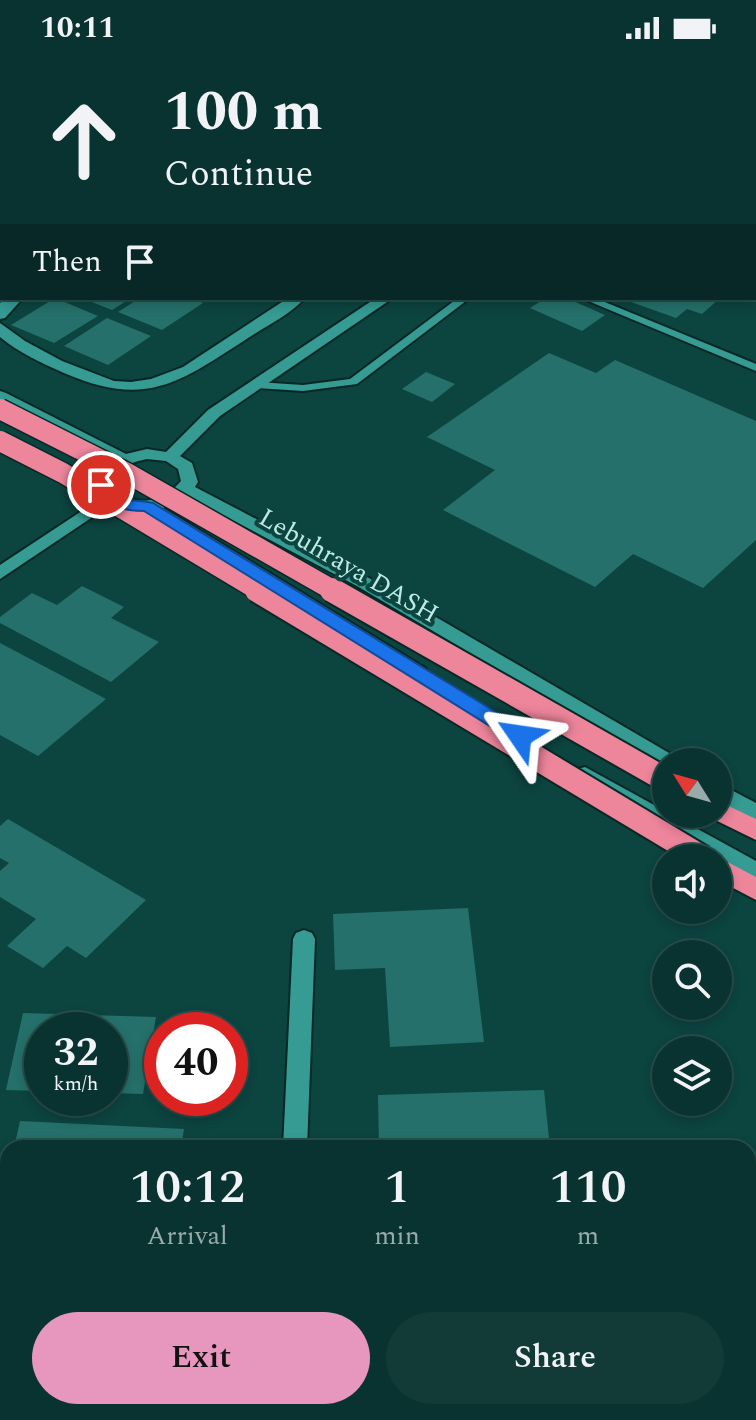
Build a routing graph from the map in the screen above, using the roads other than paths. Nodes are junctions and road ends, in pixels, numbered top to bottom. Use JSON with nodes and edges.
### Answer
{"nodes":[{"id":1,"x":14,"y":300,"type":"edge"},
{"id":2,"x":295,"y":300,"type":"edge"},
{"id":3,"x":383,"y":300,"type":"edge"},
{"id":4,"x":462,"y":300,"type":"edge"},
{"id":5,"x":591,"y":300,"type":"edge"},
{"id":6,"x":0,"y":315,"type":"edge"},
{"id":7,"x":0,"y":328,"type":"edge"},
{"id":8,"x":756,"y":351,"type":"edge"},
{"id":9,"x":741,"y":362,"type":"junction"},
{"id":10,"x":756,"y":368,"type":"edge"},
{"id":11,"x":257,"y":385,"type":"junction"},
{"id":12,"x":0,"y":396,"type":"edge"},
{"id":13,"x":0,"y":409,"type":"edge"},
{"id":14,"x":0,"y":433,"type":"edge"},
{"id":15,"x":0,"y":441,"type":"edge"},
{"id":16,"x":170,"y":457,"type":"junction"},
{"id":17,"x":123,"y":459,"type":"junction"},
{"id":18,"x":185,"y":488,"type":"junction"},
{"id":19,"x":105,"y":492,"type":"junction"},
{"id":20,"x":147,"y":506,"type":"junction"},
{"id":21,"x":0,"y":573,"type":"edge"},
{"id":22,"x":652,"y":752,"type":"edge"},
{"id":23,"x":652,"y":772,"type":"edge"},
{"id":24,"x":732,"y":799,"type":"edge"},
{"id":25,"x":756,"y":813,"type":"edge"},
{"id":26,"x":732,"y":818,"type":"edge"},
{"id":27,"x":756,"y":831,"type":"edge"},
{"id":28,"x":680,"y":844,"type":"edge"},
{"id":29,"x":756,"y":871,"type":"edge"},
{"id":30,"x":732,"y":875,"type":"edge"},
{"id":31,"x":756,"y":890,"type":"edge"},
{"id":32,"x":304,"y":939,"type":"dead end"},
{"id":33,"x":295,"y":1140,"type":"edge"}],
"edges":[{"from":1,"to":6,"type":"street"},
{"from":2,"to":7,"type":"street"},
{"from":3,"to":11,"type":"street"},
{"from":4,"to":11,"type":"lane"},
{"from":5,"to":9,"type":"lane"},
{"from":8,"to":9,"type":"lane"},
{"from":9,"to":10,"type":"lane"},
{"from":11,"to":16,"type":"street"},
{"from":12,"to":17,"type":"street"},
{"from":13,"to":23,"type":"highway","name":"Lebuhraya DASH","bridge":true},
{"from":14,"to":19,"type":"street"},
{"from":15,"to":28,"type":"highway","bridge":true},
{"from":16,"to":17,"type":"street"},
{"from":16,"to":18,"type":"street"},
{"from":17,"to":19,"type":"street"},
{"from":18,"to":20,"type":"street"},
{"from":18,"to":22,"type":"street"},
{"from":19,"to":20,"type":"street"},
{"from":19,"to":21,"type":"street"},
{"from":20,"to":29,"type":"street"},
{"from":24,"to":25,"type":"street"},
{"from":26,"to":27,"type":"highway"},
{"from":30,"to":31,"type":"highway"},
{"from":32,"to":33,"type":"street"}]}
